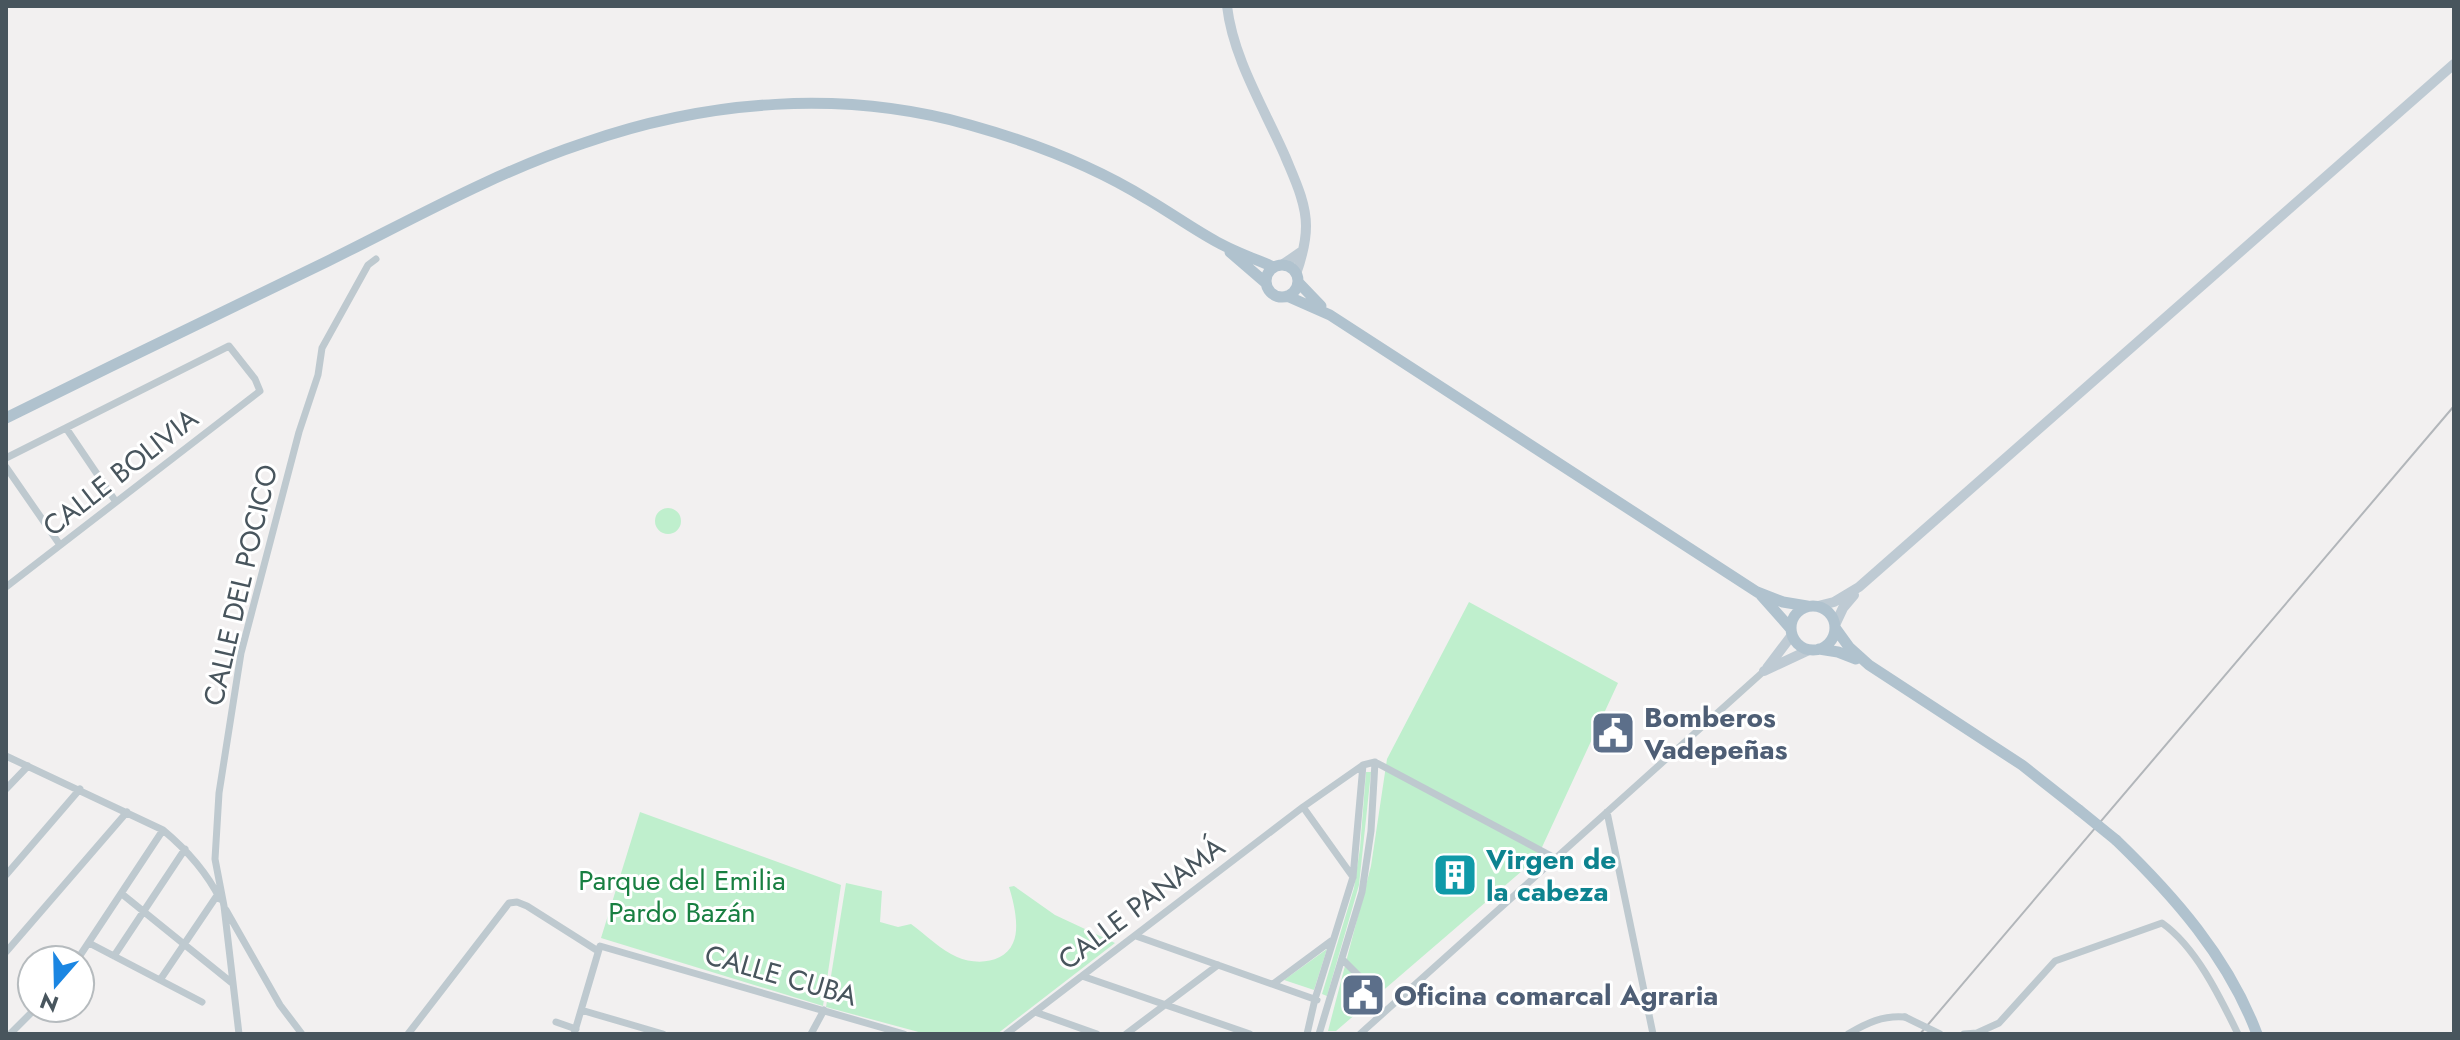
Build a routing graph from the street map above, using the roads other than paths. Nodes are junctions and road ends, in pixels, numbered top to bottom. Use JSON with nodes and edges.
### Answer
{"nodes":[{"id":1,"x":1227,"y":6,"type":"edge"},
{"id":2,"x":2454,"y":64,"type":"edge"},
{"id":3,"x":1220,"y":244,"type":"junction"},
{"id":4,"x":1301,"y":252,"type":"junction"},
{"id":5,"x":376,"y":259,"type":"dead end"},
{"id":6,"x":1278,"y":266,"type":"junction"},
{"id":7,"x":1297,"y":278,"type":"junction"},
{"id":8,"x":1266,"y":283,"type":"junction"},
{"id":9,"x":1287,"y":296,"type":"junction"},
{"id":10,"x":1330,"y":315,"type":"junction"},
{"id":11,"x":7,"y":417,"type":"edge"},
{"id":12,"x":66,"y":428,"type":"junction"},
{"id":13,"x":6,"y":458,"type":"edge"},
{"id":14,"x":6,"y":467,"type":"edge"},
{"id":15,"x":116,"y":502,"type":"junction"},
{"id":16,"x":60,"y":545,"type":"junction"},
{"id":17,"x":6,"y":587,"type":"edge"},
{"id":18,"x":1859,"y":587,"type":"junction"},
{"id":19,"x":1757,"y":592,"type":"junction"},
{"id":20,"x":1812,"y":606,"type":"junction"},
{"id":21,"x":1836,"y":627,"type":"junction"},
{"id":22,"x":1791,"y":632,"type":"junction"},
{"id":23,"x":1814,"y":650,"type":"junction"},
{"id":24,"x":1869,"y":665,"type":"junction"},
{"id":25,"x":1764,"y":671,"type":"junction"},
{"id":26,"x":6,"y":756,"type":"edge"},
{"id":27,"x":1375,"y":762,"type":"junction"},
{"id":28,"x":1363,"y":765,"type":"junction"},
{"id":29,"x":28,"y":766,"type":"junction"},
{"id":30,"x":6,"y":789,"type":"edge"},
{"id":31,"x":80,"y":789,"type":"junction"},
{"id":32,"x":1303,"y":807,"type":"junction"},
{"id":33,"x":127,"y":812,"type":"junction"},
{"id":34,"x":1607,"y":812,"type":"junction"},
{"id":35,"x":163,"y":830,"type":"junction"},
{"id":36,"x":185,"y":849,"type":"junction"},
{"id":37,"x":1555,"y":858,"type":"junction"},
{"id":38,"x":6,"y":875,"type":"edge"},
{"id":39,"x":1353,"y":877,"type":"junction"},
{"id":40,"x":122,"y":894,"type":"junction"},
{"id":41,"x":218,"y":894,"type":"junction"},
{"id":42,"x":224,"y":906,"type":"junction"},
{"id":43,"x":143,"y":912,"type":"junction"},
{"id":44,"x":1136,"y":936,"type":"junction"},
{"id":45,"x":1333,"y":940,"type":"junction"},
{"id":46,"x":89,"y":943,"type":"joint"},
{"id":47,"x":183,"y":944,"type":"junction"},
{"id":48,"x":599,"y":948,"type":"junction"},
{"id":49,"x":6,"y":952,"type":"edge"},
{"id":50,"x":114,"y":956,"type":"junction"},
{"id":51,"x":1342,"y":959,"type":"junction"},
{"id":52,"x":1218,"y":965,"type":"junction"},
{"id":53,"x":1082,"y":976,"type":"junction"},
{"id":54,"x":160,"y":980,"type":"junction"},
{"id":55,"x":233,"y":984,"type":"junction"},
{"id":56,"x":1273,"y":984,"type":"junction"},
{"id":57,"x":1376,"y":993,"type":"dead end"},
{"id":58,"x":1315,"y":999,"type":"junction"},
{"id":59,"x":202,"y":1002,"type":"dead end"},
{"id":60,"x":1327,"y":1003,"type":"junction"},
{"id":61,"x":1165,"y":1004,"type":"junction"},
{"id":62,"x":581,"y":1010,"type":"junction"},
{"id":63,"x":824,"y":1010,"type":"junction"},
{"id":64,"x":1035,"y":1012,"type":"junction"},
{"id":65,"x":556,"y":1022,"type":"dead end"},
{"id":66,"x":868,"y":1023,"type":"junction"},
{"id":67,"x":1016,"y":1026,"type":"junction"},
{"id":68,"x":575,"y":1032,"type":"edge"},
{"id":69,"x":1359,"y":1032,"type":"edge"},
{"id":70,"x":900,"y":1033,"type":"edge"},
{"id":71,"x":1245,"y":1033,"type":"edge"},
{"id":72,"x":239,"y":1034,"type":"edge"},
{"id":73,"x":302,"y":1034,"type":"edge"},
{"id":74,"x":408,"y":1034,"type":"edge"},
{"id":75,"x":663,"y":1034,"type":"edge"},
{"id":76,"x":811,"y":1034,"type":"edge"},
{"id":77,"x":863,"y":1034,"type":"edge"},
{"id":78,"x":1006,"y":1034,"type":"edge"},
{"id":79,"x":1023,"y":1034,"type":"edge"},
{"id":80,"x":1097,"y":1034,"type":"edge"},
{"id":81,"x":1126,"y":1034,"type":"edge"},
{"id":82,"x":1307,"y":1034,"type":"edge"},
{"id":83,"x":1319,"y":1034,"type":"edge"},
{"id":84,"x":1653,"y":1034,"type":"edge"},
{"id":85,"x":1848,"y":1034,"type":"edge"},
{"id":86,"x":1940,"y":1034,"type":"edge"},
{"id":87,"x":1964,"y":1034,"type":"edge"},
{"id":88,"x":2238,"y":1034,"type":"edge"},
{"id":89,"x":2257,"y":1034,"type":"edge"}],
"edges":[{"from":1,"to":4,"type":"main road"},
{"from":2,"to":18,"type":"main road"},
{"from":3,"to":6,"type":"main road"},
{"from":3,"to":8,"type":"main road"},
{"from":3,"to":11,"type":"main road"},
{"from":4,"to":6,"type":"main road"},
{"from":4,"to":7,"type":"main road"},
{"from":5,"to":42,"type":"street","name":"CALLE DEL POCICO"},
{"from":6,"to":7,"type":"main road"},
{"from":6,"to":8,"type":"main road"},
{"from":7,"to":9,"type":"main road"},
{"from":7,"to":10,"type":"main road"},
{"from":8,"to":9,"type":"main road"},
{"from":9,"to":10,"type":"main road"},
{"from":10,"to":19,"type":"main road"},
{"from":12,"to":13,"type":"street"},
{"from":12,"to":15,"type":"street"},
{"from":12,"to":15,"type":"street","name":"CALLE BOLIVIA"},
{"from":14,"to":16,"type":"street"},
{"from":15,"to":16,"type":"street","name":"CALLE BOLIVIA"},
{"from":16,"to":17,"type":"street","name":"CALLE BOLIVIA"},
{"from":18,"to":20,"type":"main road"},
{"from":18,"to":21,"type":"main road"},
{"from":19,"to":20,"type":"main road"},
{"from":19,"to":22,"type":"main road"},
{"from":20,"to":21,"type":"main road"},
{"from":20,"to":22,"type":"main road"},
{"from":21,"to":23,"type":"main road"},
{"from":21,"to":24,"type":"main road"},
{"from":22,"to":23,"type":"main road"},
{"from":22,"to":25,"type":"main road"},
{"from":23,"to":24,"type":"main road"},
{"from":23,"to":25,"type":"main road"},
{"from":24,"to":89,"type":"main road","bridge":true},
{"from":25,"to":34,"type":"street"},
{"from":26,"to":29,"type":"street"},
{"from":27,"to":28,"type":"street"},
{"from":27,"to":37,"type":"street"},
{"from":27,"to":51,"type":"street"},
{"from":28,"to":32,"type":"street","name":"CALLE PANAMÁ"},
{"from":28,"to":39,"type":"street"},
{"from":29,"to":30,"type":"street"},
{"from":29,"to":31,"type":"street"},
{"from":31,"to":33,"type":"street"},
{"from":31,"to":38,"type":"street"},
{"from":32,"to":39,"type":"street"},
{"from":32,"to":44,"type":"street","name":"CALLE PANAMÁ"},
{"from":33,"to":35,"type":"street"},
{"from":33,"to":49,"type":"street"},
{"from":34,"to":37,"type":"street"},
{"from":34,"to":84,"type":"street"},
{"from":35,"to":36,"type":"street"},
{"from":35,"to":40,"type":"street"},
{"from":36,"to":41,"type":"street"},
{"from":36,"to":43,"type":"street"},
{"from":37,"to":69,"type":"street"},
{"from":39,"to":45,"type":"street"},
{"from":40,"to":43,"type":"street"},
{"from":40,"to":46,"type":"street"},
{"from":41,"to":42,"type":"street"},
{"from":41,"to":47,"type":"street"},
{"from":42,"to":55,"type":"street","name":"CALLE DEL POCICO"},
{"from":42,"to":73,"type":"street"},
{"from":43,"to":47,"type":"street"},
{"from":43,"to":50,"type":"street"},
{"from":44,"to":52,"type":"street"},
{"from":44,"to":53,"type":"street","name":"CALLE PANAMÁ"},
{"from":45,"to":56,"type":"street"},
{"from":45,"to":58,"type":"street"},
{"from":46,"to":50,"type":"street"},
{"from":47,"to":54,"type":"street"},
{"from":47,"to":55,"type":"street"},
{"from":48,"to":62,"type":"street"},
{"from":48,"to":63,"type":"street","name":"CALLE CUBA"},
{"from":48,"to":74,"type":"street","name":"CALLE CUBA"},
{"from":50,"to":54,"type":"street"},
{"from":51,"to":57,"type":"street"},
{"from":51,"to":60,"type":"street"},
{"from":52,"to":56,"type":"street"},
{"from":52,"to":61,"type":"street"},
{"from":53,"to":61,"type":"street"},
{"from":53,"to":64,"type":"street","name":"CALLE PANAMÁ"},
{"from":54,"to":59,"type":"street"},
{"from":55,"to":72,"type":"street","name":"CALLE DEL POCICO"},
{"from":56,"to":58,"type":"street"},
{"from":58,"to":60,"type":"street"},
{"from":58,"to":82,"type":"street"},
{"from":60,"to":83,"type":"street"},
{"from":61,"to":71,"type":"street"},
{"from":61,"to":81,"type":"street"},
{"from":62,"to":68,"type":"street"},
{"from":62,"to":75,"type":"street"},
{"from":63,"to":66,"type":"street","name":"CALLE CUBA"},
{"from":63,"to":76,"type":"street"},
{"from":64,"to":67,"type":"street","name":"CALLE PANAMÁ"},
{"from":64,"to":80,"type":"street"},
{"from":65,"to":68,"type":"street"},
{"from":66,"to":70,"type":"street","name":"CALLE CUBA"},
{"from":66,"to":77,"type":"street"},
{"from":67,"to":78,"type":"street","name":"CALLE PANAMÁ"},
{"from":67,"to":79,"type":"street"},
{"from":85,"to":86,"type":"street","bridge":true},
{"from":87,"to":88,"type":"street"}]}
